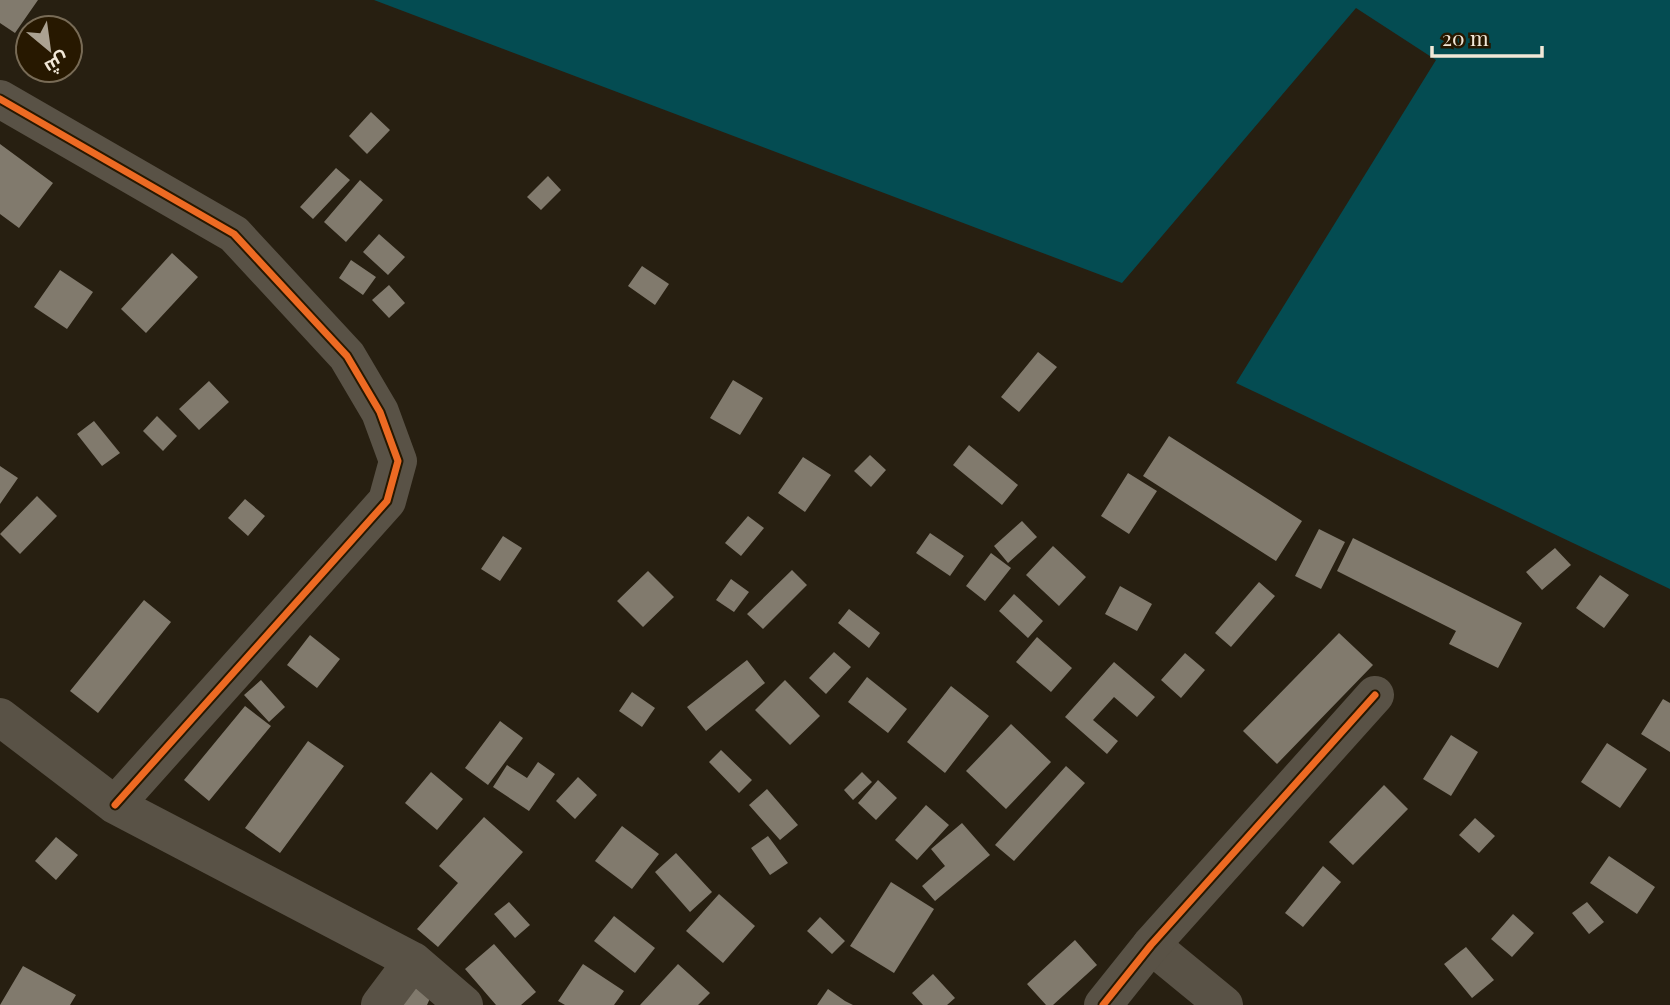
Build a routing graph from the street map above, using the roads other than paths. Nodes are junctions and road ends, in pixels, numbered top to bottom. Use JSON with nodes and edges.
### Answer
{"nodes":[{"id":1,"x":0,"y":99,"type":"edge"},
{"id":2,"x":1375,"y":695,"type":"dead end"},
{"id":3,"x":6,"y":735,"type":"edge"},
{"id":4,"x":115,"y":805,"type":"junction"},
{"id":5,"x":1152,"y":945,"type":"junction"},
{"id":6,"x":413,"y":961,"type":"junction"},
{"id":7,"x":380,"y":1005,"type":"edge"},
{"id":8,"x":464,"y":1005,"type":"edge"},
{"id":9,"x":1103,"y":1005,"type":"edge"},
{"id":10,"x":1224,"y":1005,"type":"edge"}],
"edges":[{"from":1,"to":4,"type":"street"},
{"from":2,"to":5,"type":"street"},
{"from":3,"to":4,"type":"street"},
{"from":4,"to":6,"type":"street"},
{"from":5,"to":9,"type":"street"},
{"from":5,"to":10,"type":"street"},
{"from":6,"to":7,"type":"street"},
{"from":6,"to":8,"type":"street"}]}
